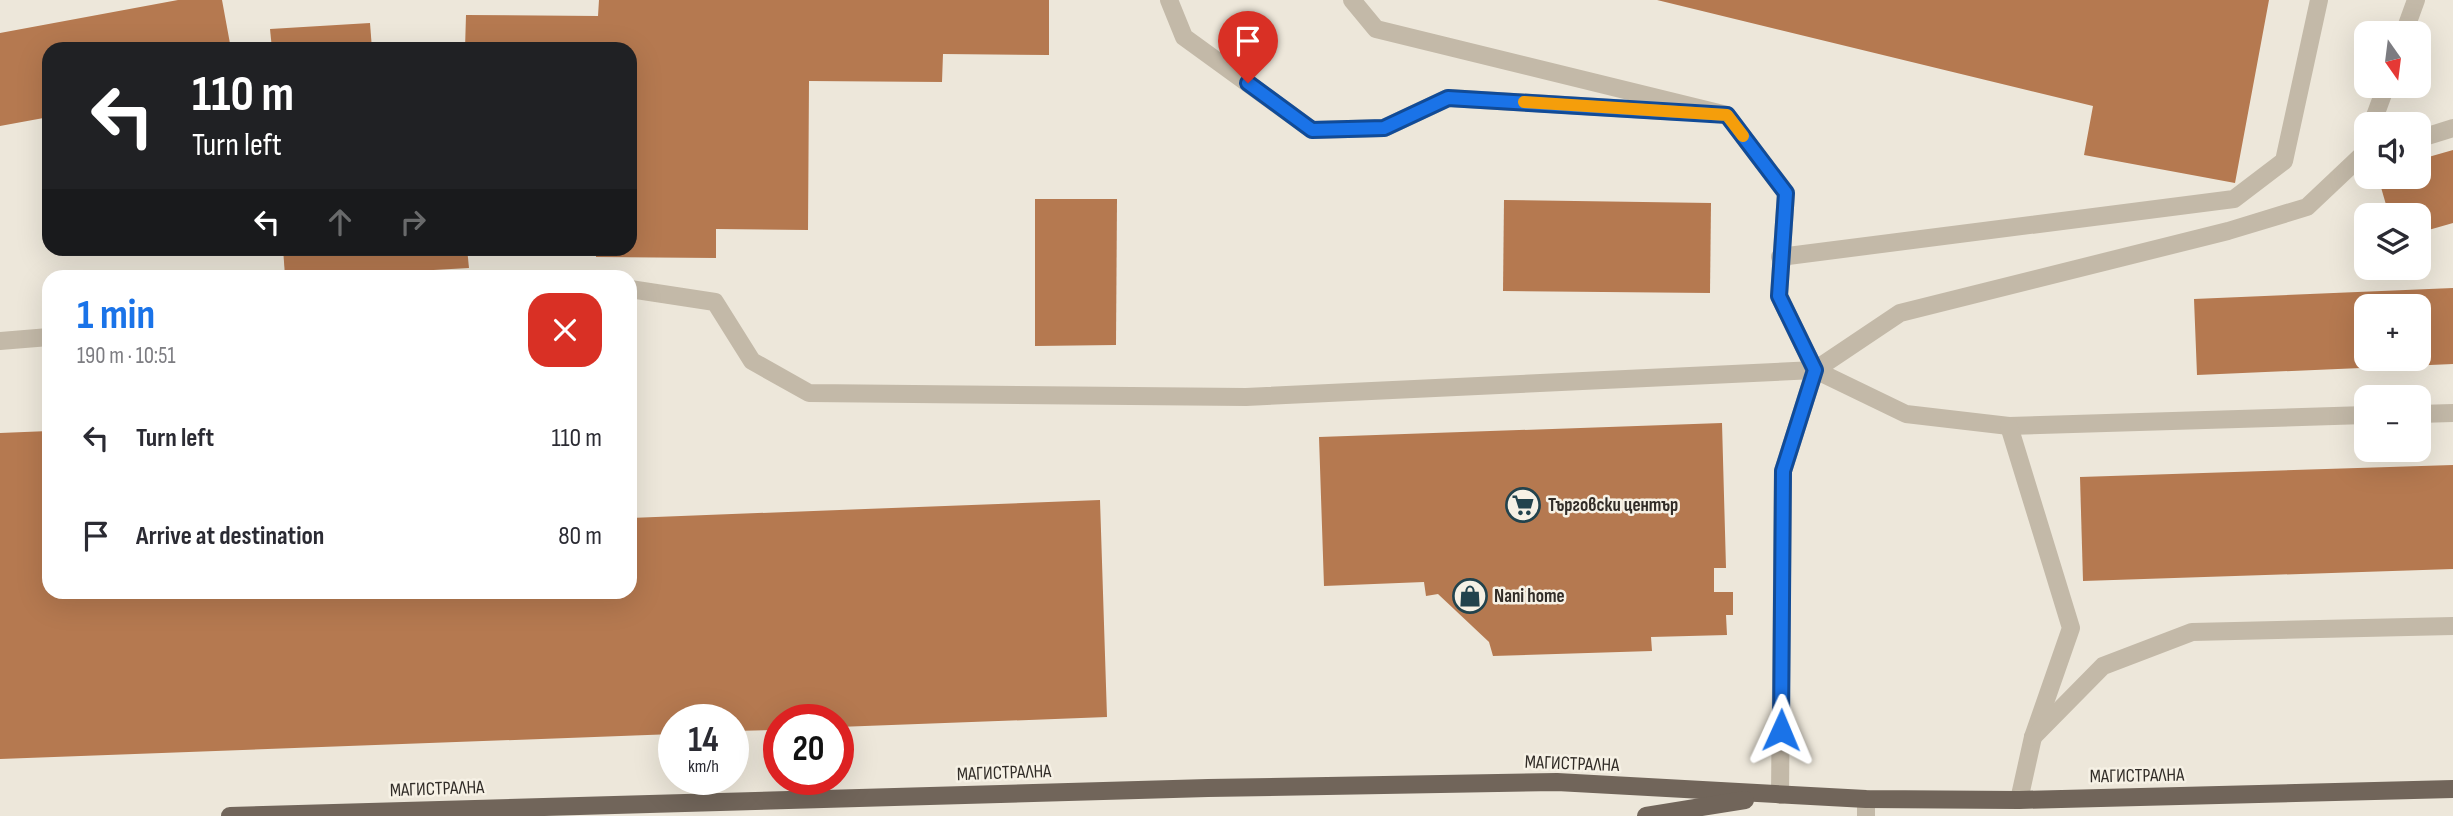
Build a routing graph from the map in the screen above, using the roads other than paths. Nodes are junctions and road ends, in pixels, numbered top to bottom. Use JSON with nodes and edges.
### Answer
{"nodes":[{"id":1,"x":1168,"y":0,"type":"edge"},
{"id":2,"x":1353,"y":0,"type":"edge"},
{"id":3,"x":2319,"y":0,"type":"edge"},
{"id":4,"x":2416,"y":0,"type":"edge"},
{"id":5,"x":2408,"y":21,"type":"edge"},
{"id":6,"x":1727,"y":115,"type":"junction"},
{"id":7,"x":2453,"y":128,"type":"edge"},
{"id":8,"x":2431,"y":135,"type":"edge"},
{"id":9,"x":2354,"y":161,"type":"edge"},
{"id":10,"x":1780,"y":257,"type":"junction"},
{"id":11,"x":637,"y":290,"type":"edge"},
{"id":12,"x":42,"y":338,"type":"edge"},
{"id":13,"x":0,"y":341,"type":"edge"},
{"id":14,"x":1815,"y":370,"type":"junction"},
{"id":15,"x":2453,"y":413,"type":"edge"},
{"id":16,"x":2431,"y":414,"type":"edge"},
{"id":17,"x":2354,"y":415,"type":"edge"},
{"id":18,"x":2008,"y":426,"type":"junction"},
{"id":19,"x":2453,"y":626,"type":"edge"},
{"id":20,"x":2033,"y":737,"type":"junction"},
{"id":21,"x":2453,"y":789,"type":"edge"},
{"id":22,"x":1780,"y":795,"type":"junction"},
{"id":23,"x":2020,"y":800,"type":"junction"},
{"id":24,"x":1866,"y":808,"type":"edge"},
{"id":25,"x":230,"y":816,"type":"edge"},
{"id":26,"x":1646,"y":816,"type":"edge"}],
"edges":[{"from":1,"to":6,"type":"lane"},
{"from":2,"to":6,"type":"lane"},
{"from":3,"to":10,"type":"lane"},
{"from":4,"to":5,"type":"lane"},
{"from":6,"to":10,"type":"lane"},
{"from":7,"to":8,"type":"lane"},
{"from":9,"to":14,"type":"lane"},
{"from":10,"to":14,"type":"lane"},
{"from":11,"to":14,"type":"lane"},
{"from":12,"to":13,"type":"lane"},
{"from":14,"to":18,"type":"lane"},
{"from":14,"to":22,"type":"lane"},
{"from":15,"to":16,"type":"lane"},
{"from":17,"to":18,"type":"lane"},
{"from":18,"to":20,"type":"lane"},
{"from":19,"to":20,"type":"lane"},
{"from":20,"to":23,"type":"lane"},
{"from":21,"to":23,"type":"main road","name":"МАГИСТРАЛНА"},
{"from":22,"to":24,"type":"main road","name":"МАГИСТРАЛНА"},
{"from":22,"to":25,"type":"main road","name":"МАГИСТРАЛНА"},
{"from":22,"to":26,"type":"main road","name":"МАГИСТРАЛНА"},
{"from":23,"to":24,"type":"main road","name":"МАГИСТРАЛНА"}]}
